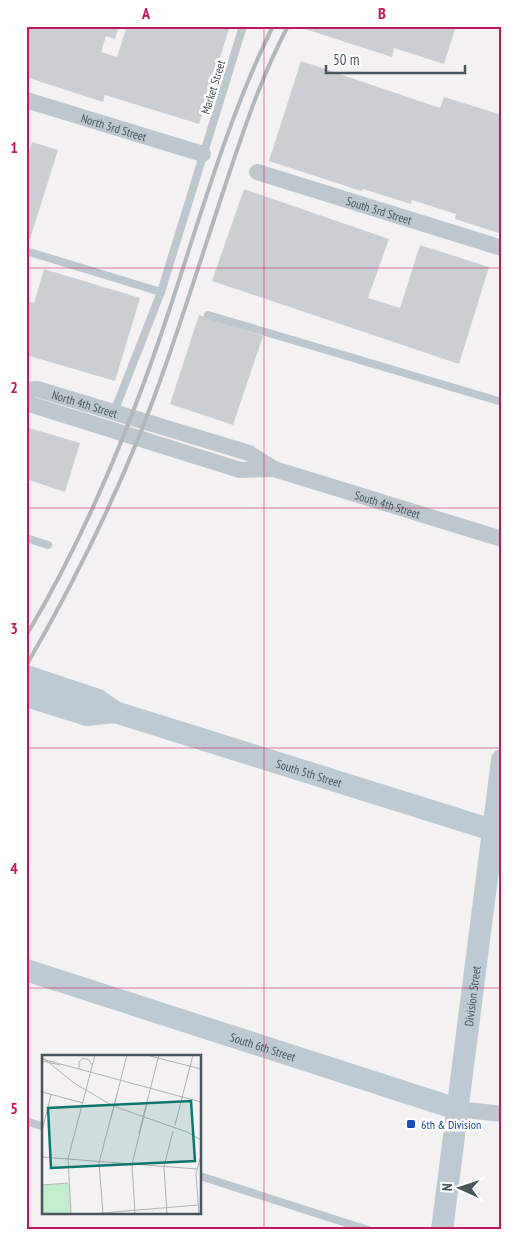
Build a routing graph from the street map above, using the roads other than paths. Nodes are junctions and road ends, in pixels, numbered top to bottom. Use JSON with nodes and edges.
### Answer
{"nodes":[{"id":1,"x":243,"y":26,"type":"edge"},
{"id":2,"x":26,"y":100,"type":"edge"},
{"id":3,"x":203,"y":154,"type":"junction"},
{"id":4,"x":257,"y":172,"type":"dead end"},
{"id":5,"x":502,"y":248,"type":"edge"},
{"id":6,"x":26,"y":251,"type":"edge"},
{"id":7,"x":161,"y":292,"type":"junction"},
{"id":8,"x":208,"y":315,"type":"dead end"},
{"id":9,"x":26,"y":390,"type":"edge"},
{"id":10,"x":502,"y":402,"type":"edge"},
{"id":11,"x":26,"y":403,"type":"edge"},
{"id":12,"x":114,"y":412,"type":"junction"},
{"id":13,"x":144,"y":421,"type":"joint"},
{"id":14,"x":123,"y":434,"type":"joint"},
{"id":15,"x":274,"y":469,"type":"junction"},
{"id":16,"x":26,"y":538,"type":"edge"},
{"id":17,"x":502,"y":539,"type":"edge"},
{"id":18,"x":48,"y":545,"type":"dead end"},
{"id":19,"x":26,"y":676,"type":"edge"},
{"id":20,"x":26,"y":696,"type":"edge"},
{"id":21,"x":116,"y":712,"type":"junction"},
{"id":22,"x":502,"y":760,"type":"edge"},
{"id":23,"x":497,"y":832,"type":"edge"},
{"id":24,"x":26,"y":970,"type":"edge"},
{"id":25,"x":457,"y":1109,"type":"junction"},
{"id":26,"x":502,"y":1114,"type":"edge"},
{"id":27,"x":26,"y":1121,"type":"edge"},
{"id":28,"x":42,"y":1125,"type":"edge"},
{"id":29,"x":201,"y":1176,"type":"edge"},
{"id":30,"x":368,"y":1230,"type":"edge"},
{"id":31,"x":442,"y":1230,"type":"edge"}],
"edges":[{"from":1,"to":3,"type":"lane","name":"Market Street"},
{"from":2,"to":3,"type":"street","name":"North 3rd Street"},
{"from":3,"to":7,"type":"lane","name":"Market Street"},
{"from":4,"to":5,"type":"street","name":"South 3rd Street"},
{"from":6,"to":7,"type":"lane"},
{"from":7,"to":12,"type":"lane","name":"Market Street"},
{"from":8,"to":10,"type":"lane"},
{"from":9,"to":12,"type":"street","name":"North 4th Street"},
{"from":11,"to":14,"type":"street","name":"North 4th Street"},
{"from":12,"to":13,"type":"street","name":"North 4th Street"},
{"from":13,"to":15,"type":"street","name":"South 4th Street"},
{"from":14,"to":15,"type":"street","name":"South 4th Street"},
{"from":15,"to":17,"type":"street","name":"South 4th Street"},
{"from":16,"to":18,"type":"lane"},
{"from":19,"to":21,"type":"street","name":"South 5th Street"},
{"from":20,"to":21,"type":"street","name":"South 5th Street"},
{"from":21,"to":23,"type":"street","name":"South 5th Street"},
{"from":22,"to":23,"type":"street","name":"Division Street"},
{"from":23,"to":25,"type":"street","name":"Division Street"},
{"from":24,"to":25,"type":"street","name":"South 6th Street"},
{"from":25,"to":26,"type":"street","name":"South 6th Street"},
{"from":25,"to":31,"type":"street","name":"Division Street"},
{"from":27,"to":28,"type":"lane"},
{"from":29,"to":30,"type":"lane"}]}
